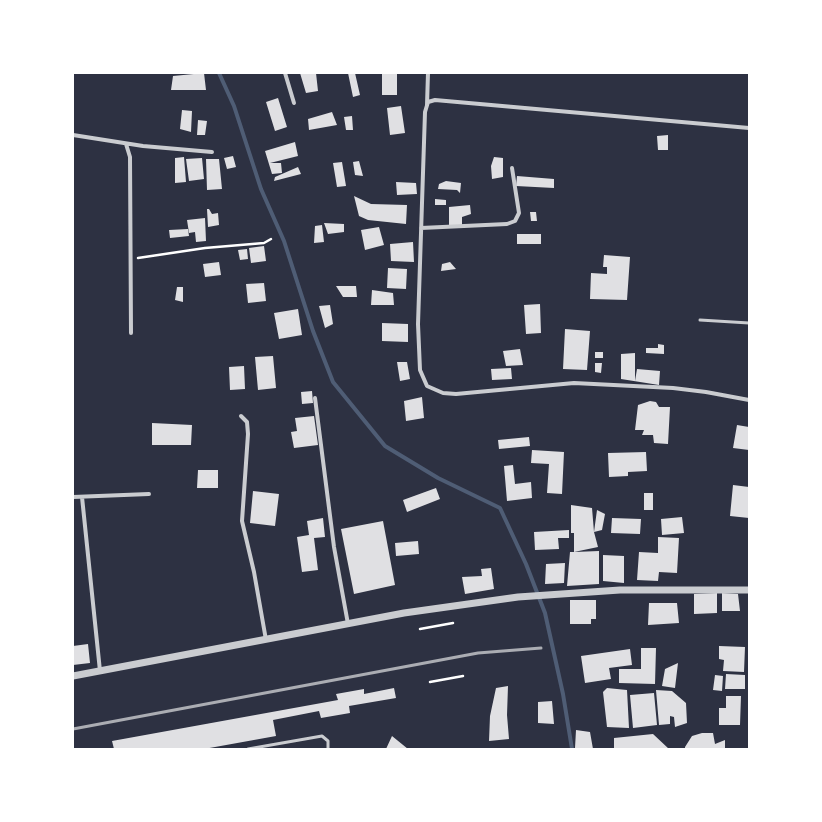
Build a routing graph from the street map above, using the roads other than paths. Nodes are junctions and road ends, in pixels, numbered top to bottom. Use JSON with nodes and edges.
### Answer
{"nodes":[{"id":1,"x":285,"y":73,"type":"edge"},
{"id":2,"x":428,"y":73,"type":"edge"},
{"id":3,"x":294,"y":103,"type":"dead end"},
{"id":4,"x":426,"y":105,"type":"junction"},
{"id":5,"x":749,"y":128,"type":"edge"},
{"id":6,"x":73,"y":135,"type":"edge"},
{"id":7,"x":126,"y":144,"type":"junction"},
{"id":8,"x":212,"y":152,"type":"dead end"},
{"id":9,"x":512,"y":168,"type":"dead end"},
{"id":10,"x":421,"y":228,"type":"junction"},
{"id":11,"x":700,"y":320,"type":"dead end"},
{"id":12,"x":749,"y":324,"type":"edge"},
{"id":13,"x":131,"y":333,"type":"dead end"},
{"id":14,"x":315,"y":398,"type":"dead end"},
{"id":15,"x":749,"y":400,"type":"edge"},
{"id":16,"x":241,"y":416,"type":"dead end"},
{"id":17,"x":149,"y":494,"type":"dead end"},
{"id":18,"x":73,"y":497,"type":"edge"},
{"id":19,"x":82,"y":497,"type":"junction"},
{"id":20,"x":749,"y":590,"type":"edge"},
{"id":21,"x":348,"y":624,"type":"junction"},
{"id":22,"x":266,"y":640,"type":"junction"},
{"id":23,"x":100,"y":671,"type":"junction"},
{"id":24,"x":73,"y":676,"type":"edge"},
{"id":25,"x":248,"y":749,"type":"edge"},
{"id":26,"x":328,"y":749,"type":"edge"}],
"edges":[{"from":1,"to":3,"type":"street"},
{"from":2,"to":4,"type":"street"},
{"from":4,"to":5,"type":"street"},
{"from":4,"to":10,"type":"street"},
{"from":6,"to":7,"type":"street"},
{"from":7,"to":8,"type":"street"},
{"from":7,"to":13,"type":"street"},
{"from":9,"to":10,"type":"street"},
{"from":10,"to":15,"type":"street"},
{"from":11,"to":12,"type":"lane"},
{"from":14,"to":21,"type":"street"},
{"from":16,"to":22,"type":"street"},
{"from":17,"to":19,"type":"street"},
{"from":18,"to":19,"type":"street"},
{"from":19,"to":23,"type":"street"},
{"from":20,"to":21,"type":"street"},
{"from":21,"to":22,"type":"street"},
{"from":22,"to":23,"type":"street"},
{"from":23,"to":24,"type":"street"},
{"from":25,"to":26,"type":"lane"}]}
